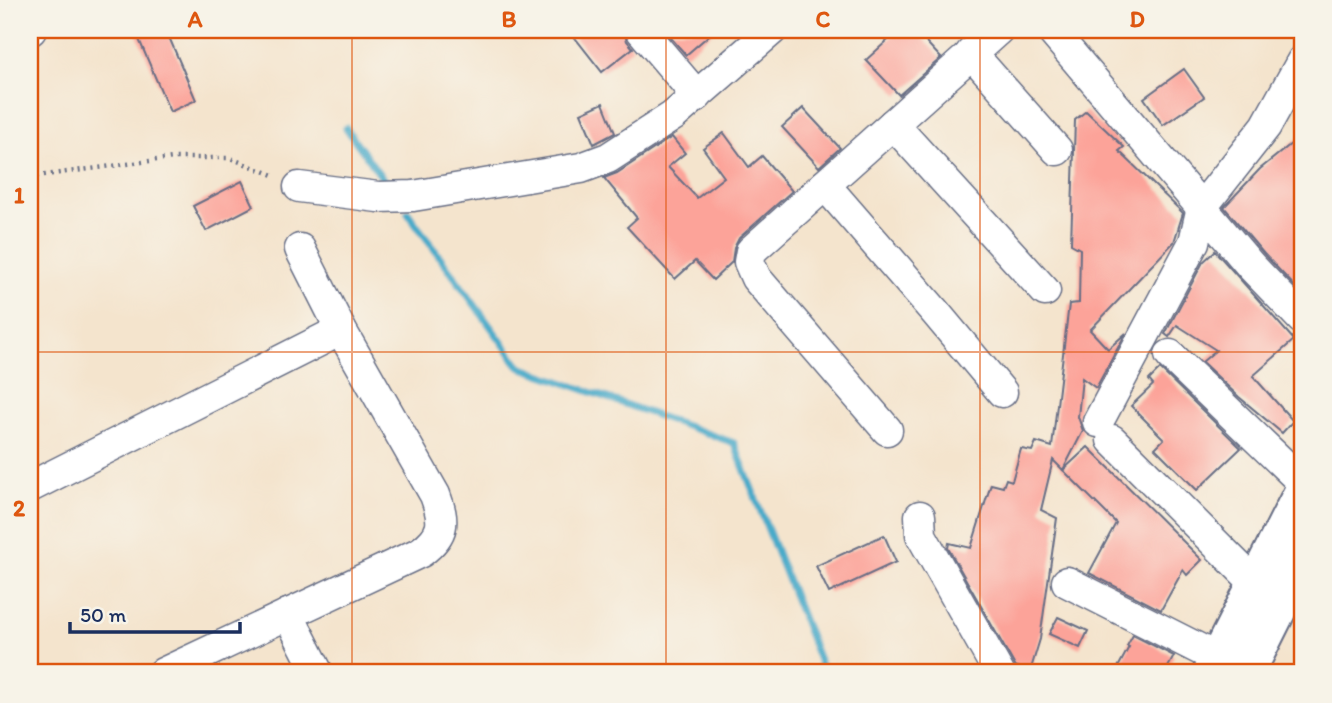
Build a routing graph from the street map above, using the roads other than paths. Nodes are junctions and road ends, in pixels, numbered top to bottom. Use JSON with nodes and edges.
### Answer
{"nodes":[{"id":1,"x":641,"y":30,"type":"edge"},
{"id":2,"x":772,"y":30,"type":"edge"},
{"id":3,"x":998,"y":30,"type":"edge"},
{"id":4,"x":1051,"y":30,"type":"edge"},
{"id":5,"x":971,"y":54,"type":"junction"},
{"id":6,"x":1302,"y":61,"type":"edge"},
{"id":7,"x":697,"y":96,"type":"junction"},
{"id":8,"x":893,"y":124,"type":"junction"},
{"id":9,"x":1057,"y":150,"type":"dead end"},
{"id":10,"x":825,"y":185,"type":"junction"},
{"id":11,"x":299,"y":187,"type":"road end"},
{"id":12,"x":1202,"y":207,"type":"junction"},
{"id":13,"x":300,"y":249,"type":"dead end"},
{"id":14,"x":1045,"y":291,"type":"dead end"},
{"id":15,"x":1302,"y":319,"type":"edge"},
{"id":16,"x":341,"y":330,"type":"junction"},
{"id":17,"x":1170,"y":355,"type":"dead end"},
{"id":18,"x":1002,"y":392,"type":"dead end"},
{"id":19,"x":887,"y":430,"type":"dead end"},
{"id":20,"x":1302,"y":482,"type":"edge"},
{"id":21,"x":30,"y":488,"type":"edge"},
{"id":22,"x":1302,"y":495,"type":"edge"},
{"id":23,"x":920,"y":516,"type":"dead end"},
{"id":24,"x":1302,"y":559,"type":"edge"},
{"id":25,"x":1067,"y":582,"type":"dead end"},
{"id":26,"x":1257,"y":585,"type":"junction"},
{"id":27,"x":288,"y":614,"type":"junction"},
{"id":28,"x":1225,"y":669,"type":"edge"},
{"id":29,"x":163,"y":673,"type":"edge"},
{"id":30,"x":318,"y":673,"type":"edge"},
{"id":31,"x":999,"y":673,"type":"edge"}],
"edges":[{"from":1,"to":7,"type":"street"},
{"from":2,"to":7,"type":"street"},
{"from":3,"to":5,"type":"street"},
{"from":4,"to":12,"type":"street"},
{"from":5,"to":8,"type":"street"},
{"from":5,"to":9,"type":"street"},
{"from":6,"to":12,"type":"street"},
{"from":7,"to":11,"type":"street"},
{"from":8,"to":10,"type":"street"},
{"from":8,"to":14,"type":"street"},
{"from":10,"to":18,"type":"street"},
{"from":10,"to":19,"type":"street"},
{"from":12,"to":15,"type":"street"},
{"from":12,"to":26,"type":"street"},
{"from":13,"to":16,"type":"street"},
{"from":16,"to":21,"type":"street"},
{"from":16,"to":27,"type":"street"},
{"from":17,"to":20,"type":"street"},
{"from":22,"to":26,"type":"highway"},
{"from":23,"to":31,"type":"street"},
{"from":24,"to":28,"type":"highway"},
{"from":25,"to":28,"type":"street"},
{"from":26,"to":28,"type":"highway"},
{"from":27,"to":29,"type":"street"},
{"from":27,"to":30,"type":"street"}]}
